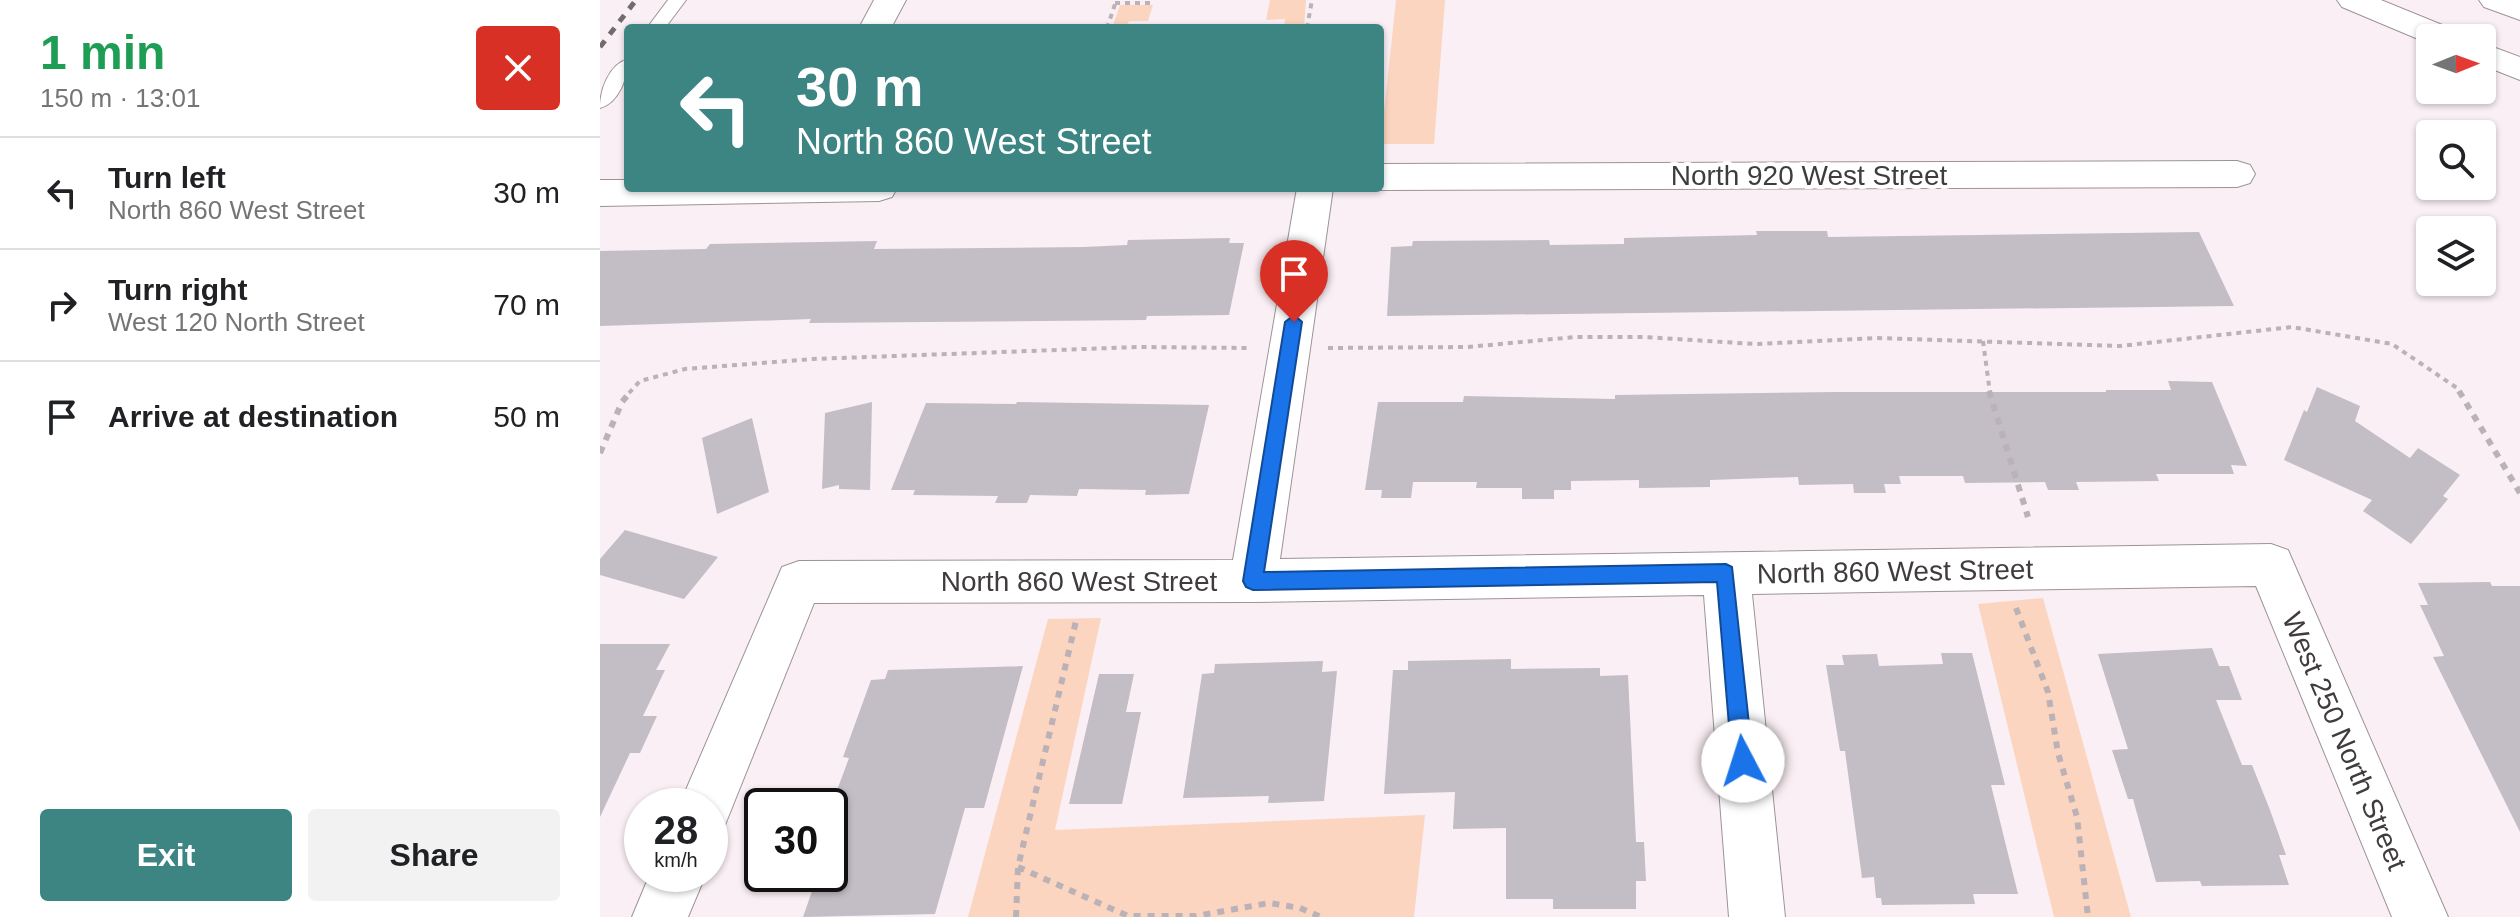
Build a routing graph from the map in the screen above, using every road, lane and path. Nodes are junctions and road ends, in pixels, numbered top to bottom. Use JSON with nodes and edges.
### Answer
{"nodes":[{"id":1,"x":677,"y":0,"type":"edge"},
{"id":2,"x":890,"y":0,"type":"edge"},
{"id":3,"x":1312,"y":0,"type":"edge"},
{"id":4,"x":2353,"y":0,"type":"edge"},
{"id":5,"x":2495,"y":0,"type":"edge"},
{"id":6,"x":1116,"y":2,"type":"edge"},
{"id":7,"x":1154,"y":3,"type":"dead end"},
{"id":8,"x":2520,"y":10,"type":"edge"},
{"id":9,"x":659,"y":24,"type":"edge"},
{"id":10,"x":877,"y":24,"type":"edge"},
{"id":11,"x":1108,"y":24,"type":"edge"},
{"id":12,"x":1308,"y":24,"type":"edge"},
{"id":13,"x":2416,"y":26,"type":"edge"},
{"id":14,"x":2496,"y":59,"type":"edge"},
{"id":15,"x":2520,"y":69,"type":"edge"},
{"id":16,"x":624,"y":70,"type":"edge"},
{"id":17,"x":600,"y":102,"type":"edge"},
{"id":18,"x":2237,"y":174,"type":"dead end"},
{"id":19,"x":1384,"y":177,"type":"edge"},
{"id":20,"x":646,"y":192,"type":"edge"},
{"id":21,"x":1314,"y":192,"type":"edge"},
{"id":22,"x":600,"y":193,"type":"edge"},
{"id":23,"x":1983,"y":341,"type":"junction"},
{"id":24,"x":1289,"y":349,"type":"junction"},
{"id":25,"x":600,"y":453,"type":"edge"},
{"id":26,"x":2520,"y":493,"type":"edge"},
{"id":27,"x":2028,"y":517,"type":"dead end"},
{"id":28,"x":2271,"y":565,"type":"joint"},
{"id":29,"x":2004,"y":569,"type":"junction"},
{"id":30,"x":1726,"y":573,"type":"junction"},
{"id":31,"x":1085,"y":581,"type":"junction"},
{"id":32,"x":1253,"y":581,"type":"junction"},
{"id":33,"x":713,"y":788,"type":"edge"},
{"id":34,"x":1018,"y":867,"type":"junction"},
{"id":35,"x":670,"y":892,"type":"edge"},
{"id":36,"x":660,"y":917,"type":"edge"},
{"id":37,"x":1016,"y":917,"type":"edge"},
{"id":38,"x":1321,"y":917,"type":"edge"},
{"id":39,"x":1757,"y":917,"type":"edge"},
{"id":40,"x":2088,"y":917,"type":"edge"},
{"id":41,"x":2420,"y":917,"type":"edge"}],
"edges":[{"from":1,"to":9,"type":"lane"},
{"from":2,"to":10,"type":"main road"},
{"from":3,"to":12,"type":"path"},
{"from":4,"to":13,"type":"main road"},
{"from":5,"to":8,"type":"main road"},
{"from":6,"to":7,"type":"path"},
{"from":6,"to":11,"type":"path"},
{"from":14,"to":15,"type":"main road"},
{"from":16,"to":17,"type":"lane"},
{"from":18,"to":19,"type":"main road","name":"North 920 West Street"},
{"from":20,"to":22,"type":"main road"},
{"from":21,"to":24,"type":"main road"},
{"from":23,"to":24,"type":"path"},
{"from":23,"to":26,"type":"path"},
{"from":23,"to":27,"type":"path"},
{"from":24,"to":25,"type":"path"},
{"from":24,"to":32,"type":"main road"},
{"from":28,"to":29,"type":"main road","name":"North 860 West Street"},
{"from":28,"to":41,"type":"main road","name":"West 250 North Street"},
{"from":29,"to":30,"type":"main road","name":"North 860 West Street"},
{"from":29,"to":40,"type":"path"},
{"from":30,"to":32,"type":"main road","name":"North 860 West Street"},
{"from":30,"to":39,"type":"main road"},
{"from":31,"to":32,"type":"main road","name":"North 860 West Street"},
{"from":31,"to":33,"type":"main road","name":"North 860 West Street"},
{"from":31,"to":34,"type":"path"},
{"from":34,"to":37,"type":"path"},
{"from":34,"to":38,"type":"path"},
{"from":35,"to":36,"type":"main road"}]}
